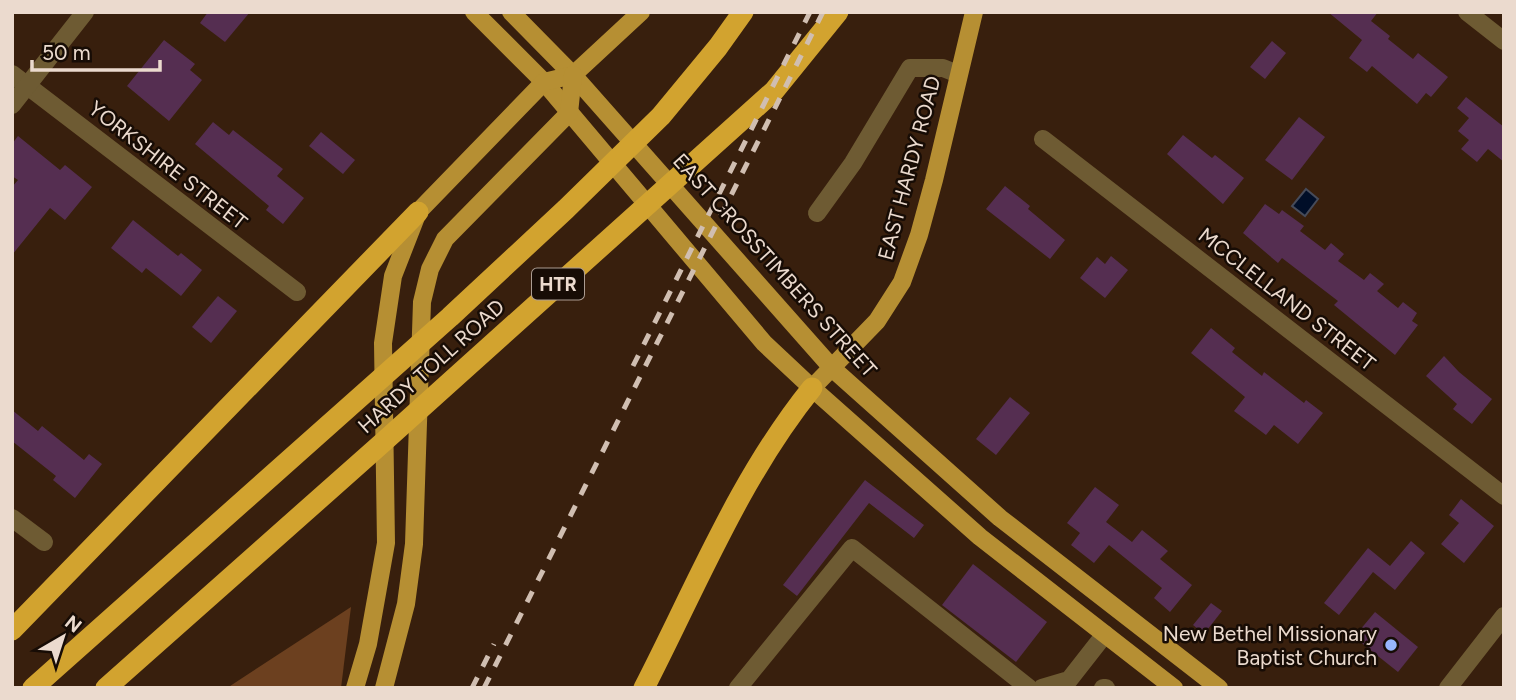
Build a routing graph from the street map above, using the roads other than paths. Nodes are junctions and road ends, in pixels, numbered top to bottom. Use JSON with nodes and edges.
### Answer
{"nodes":[{"id":1,"x":85,"y":12,"type":"edge"},
{"id":2,"x":474,"y":12,"type":"edge"},
{"id":3,"x":511,"y":12,"type":"edge"},
{"id":4,"x":641,"y":12,"type":"edge"},
{"id":5,"x":743,"y":12,"type":"edge"},
{"id":6,"x":838,"y":12,"type":"edge"},
{"id":7,"x":974,"y":12,"type":"edge"},
{"id":8,"x":1467,"y":12,"type":"edge"},
{"id":9,"x":1504,"y":41,"type":"edge"},
{"id":10,"x":12,"y":74,"type":"edge"},
{"id":11,"x":958,"y":74,"type":"junction"},
{"id":12,"x":573,"y":75,"type":"junction"},
{"id":13,"x":544,"y":82,"type":"junction"},
{"id":14,"x":27,"y":86,"type":"junction"},
{"id":15,"x":12,"y":105,"type":"edge"},
{"id":16,"x":569,"y":113,"type":"junction"},
{"id":17,"x":1043,"y":139,"type":"dead end"},
{"id":18,"x":418,"y":212,"type":"junction"},
{"id":19,"x":817,"y":213,"type":"dead end"},
{"id":20,"x":297,"y":292,"type":"dead end"},
{"id":21,"x":833,"y":369,"type":"junction"},
{"id":22,"x":812,"y":388,"type":"junction"},
{"id":23,"x":1504,"y":496,"type":"edge"},
{"id":24,"x":1000,"y":517,"type":"junction"},
{"id":25,"x":12,"y":518,"type":"edge"},
{"id":26,"x":980,"y":537,"type":"junction"},
{"id":27,"x":44,"y":542,"type":"dead end"},
{"id":28,"x":1120,"y":611,"type":"junction"},
{"id":29,"x":1504,"y":616,"type":"edge"},
{"id":30,"x":12,"y":630,"type":"edge"},
{"id":31,"x":1105,"y":634,"type":"junction"},
{"id":32,"x":1008,"y":682,"type":"edge"},
{"id":33,"x":1074,"y":684,"type":"edge"},
{"id":34,"x":33,"y":688,"type":"edge"},
{"id":35,"x":106,"y":688,"type":"edge"},
{"id":36,"x":355,"y":688,"type":"edge"},
{"id":37,"x":384,"y":688,"type":"edge"},
{"id":38,"x":644,"y":688,"type":"edge"},
{"id":39,"x":738,"y":688,"type":"edge"},
{"id":40,"x":1029,"y":688,"type":"edge"},
{"id":41,"x":1042,"y":688,"type":"edge"},
{"id":42,"x":1174,"y":688,"type":"edge"},
{"id":43,"x":1219,"y":688,"type":"edge"},
{"id":44,"x":1448,"y":688,"type":"edge"}],
"edges":[{"from":1,"to":14,"type":"street"},
{"from":2,"to":13,"type":"main road"},
{"from":3,"to":12,"type":"main road","name":"EAST CROSSTIMBERS STREET"},
{"from":4,"to":12,"type":"main road"},
{"from":5,"to":34,"type":"highway","name":"HARDY TOLL ROAD","number":"HTR"},
{"from":6,"to":35,"type":"highway","name":"HARDY TOLL ROAD","number":"HTR"},
{"from":7,"to":11,"type":"main road","name":"EAST HARDY ROAD"},
{"from":8,"to":9,"type":"street"},
{"from":10,"to":14,"type":"street","name":"YORKSHIRE STREET"},
{"from":11,"to":19,"type":"street"},
{"from":11,"to":21,"type":"main road","name":"EAST HARDY ROAD"},
{"from":12,"to":13,"type":"main road"},
{"from":12,"to":16,"type":"main road"},
{"from":12,"to":21,"type":"main road","name":"EAST CROSSTIMBERS STREET"},
{"from":13,"to":16,"type":"main road"},
{"from":13,"to":18,"type":"main road"},
{"from":14,"to":15,"type":"street"},
{"from":14,"to":20,"type":"street","name":"YORKSHIRE STREET"},
{"from":16,"to":22,"type":"main road"},
{"from":16,"to":37,"type":"main road"},
{"from":17,"to":23,"type":"street","name":"MCCLELLAND STREET"},
{"from":18,"to":30,"type":"highway"},
{"from":18,"to":36,"type":"main road"},
{"from":21,"to":22,"type":"main road","name":"EAST HARDY ROAD"},
{"from":21,"to":24,"type":"main road","name":"EAST CROSSTIMBERS STREET"},
{"from":22,"to":26,"type":"main road"},
{"from":22,"to":38,"type":"highway"},
{"from":24,"to":26,"type":"main road"},
{"from":24,"to":28,"type":"main road","name":"EAST CROSSTIMBERS STREET"},
{"from":25,"to":27,"type":"street"},
{"from":26,"to":31,"type":"main road"},
{"from":28,"to":31,"type":"main road"},
{"from":28,"to":43,"type":"main road","name":"EAST CROSSTIMBERS STREET"},
{"from":29,"to":44,"type":"street"},
{"from":31,"to":33,"type":"street"},
{"from":31,"to":42,"type":"main road"},
{"from":32,"to":39,"type":"street"},
{"from":32,"to":40,"type":"street"},
{"from":33,"to":41,"type":"street"}]}
